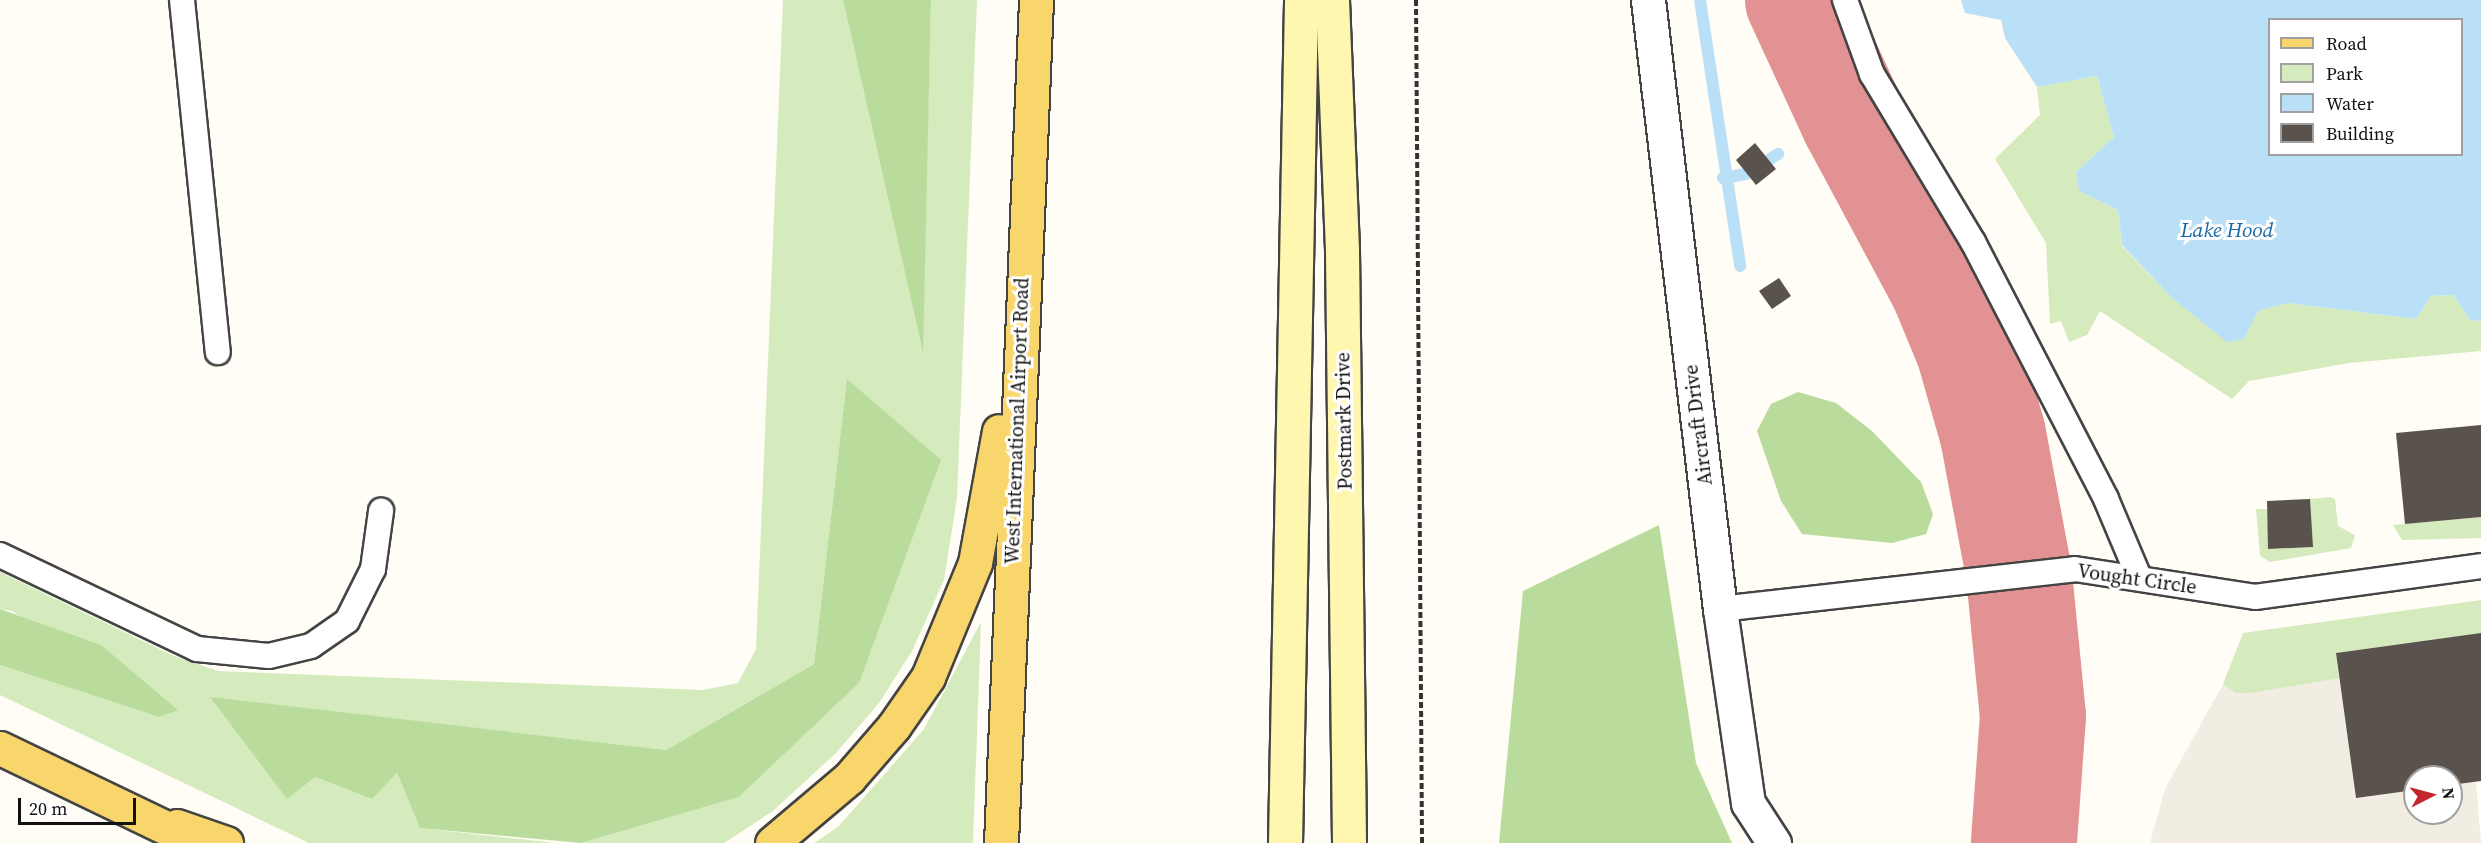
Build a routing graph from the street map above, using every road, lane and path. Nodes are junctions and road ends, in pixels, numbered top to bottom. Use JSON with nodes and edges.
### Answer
{"nodes":[{"id":1,"x":182,"y":0,"type":"edge"},
{"id":2,"x":1036,"y":0,"type":"edge"},
{"id":3,"x":1301,"y":0,"type":"edge"},
{"id":4,"x":1332,"y":0,"type":"edge"},
{"id":5,"x":1416,"y":0,"type":"edge"},
{"id":6,"x":1648,"y":0,"type":"edge"},
{"id":7,"x":1845,"y":0,"type":"edge"},
{"id":8,"x":1023,"y":290,"type":"junction"},
{"id":9,"x":218,"y":352,"type":"dead end"},
{"id":10,"x":381,"y":511,"type":"dead end"},
{"id":11,"x":0,"y":555,"type":"edge"},
{"id":12,"x":2481,"y":566,"type":"edge"},
{"id":13,"x":2139,"y":577,"type":"junction"},
{"id":14,"x":1720,"y":609,"type":"junction"},
{"id":15,"x":0,"y":748,"type":"edge"},
{"id":16,"x":147,"y":815,"type":"junction"},
{"id":17,"x":197,"y":843,"type":"edge"},
{"id":18,"x":226,"y":843,"type":"edge"},
{"id":19,"x":772,"y":843,"type":"edge"},
{"id":20,"x":1001,"y":843,"type":"edge"},
{"id":21,"x":1285,"y":843,"type":"edge"},
{"id":22,"x":1349,"y":843,"type":"edge"},
{"id":23,"x":1422,"y":843,"type":"edge"},
{"id":24,"x":1774,"y":843,"type":"edge"}],
"edges":[{"from":1,"to":9,"type":"lane"},
{"from":2,"to":8,"type":"main road","name":"West International Airport Road"},
{"from":3,"to":21,"type":"street"},
{"from":4,"to":22,"type":"street","name":"Postmark Drive"},
{"from":5,"to":23,"type":"path"},
{"from":6,"to":14,"type":"street","name":"Aircraft Drive"},
{"from":7,"to":13,"type":"lane"},
{"from":8,"to":19,"type":"main road"},
{"from":8,"to":20,"type":"main road","name":"West International Airport Road"},
{"from":10,"to":11,"type":"lane"},
{"from":12,"to":13,"type":"lane","name":"Vought Circle"},
{"from":13,"to":14,"type":"lane","name":"Vought Circle"},
{"from":14,"to":24,"type":"street","name":"Aircraft Drive"},
{"from":15,"to":16,"type":"main road"},
{"from":16,"to":17,"type":"main road"},
{"from":16,"to":18,"type":"main road"}]}
